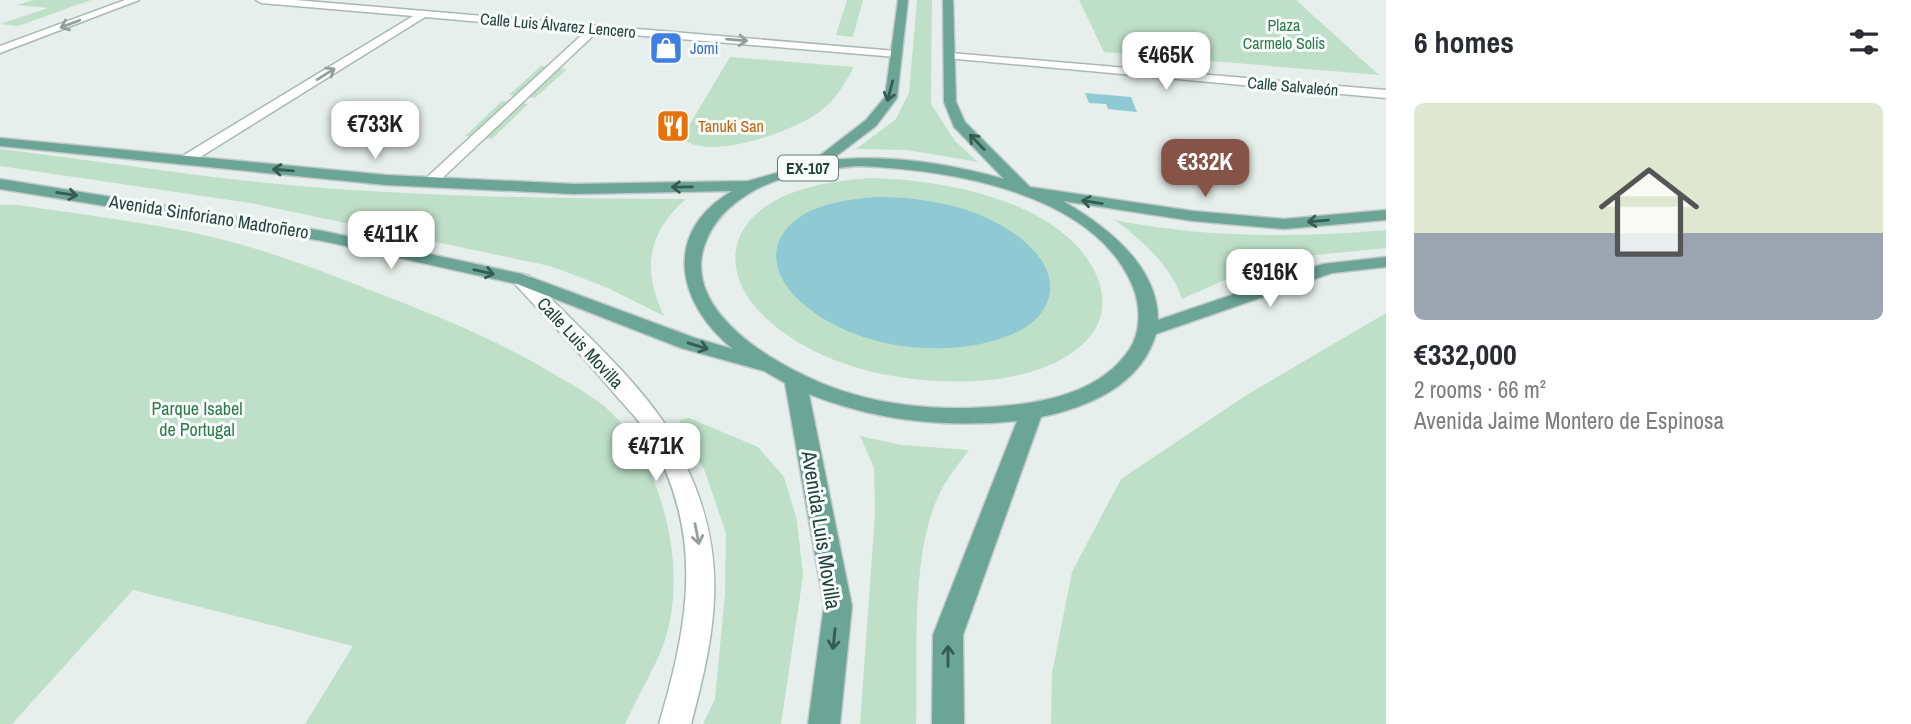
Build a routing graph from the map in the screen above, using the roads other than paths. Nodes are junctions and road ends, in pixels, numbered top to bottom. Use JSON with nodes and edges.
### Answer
{"nodes":[{"id":1,"x":134,"y":0,"type":"edge"},
{"id":2,"x":261,"y":0,"type":"edge"},
{"id":3,"x":903,"y":0,"type":"edge"},
{"id":4,"x":948,"y":0,"type":"edge"},
{"id":5,"x":423,"y":14,"type":"junction"},
{"id":6,"x":595,"y":29,"type":"junction"},
{"id":7,"x":0,"y":50,"type":"edge"},
{"id":8,"x":896,"y":54,"type":"junction"},
{"id":9,"x":950,"y":56,"type":"junction"},
{"id":10,"x":1386,"y":94,"type":"edge"},
{"id":11,"x":0,"y":142,"type":"edge"},
{"id":12,"x":184,"y":161,"type":"junction"},
{"id":13,"x":813,"y":167,"type":"junction"},
{"id":14,"x":430,"y":182,"type":"junction"},
{"id":15,"x":0,"y":184,"type":"edge"},
{"id":16,"x":750,"y":186,"type":"junction"},
{"id":17,"x":1025,"y":191,"type":"junction"},
{"id":18,"x":1386,"y":215,"type":"edge"},
{"id":19,"x":1386,"y":262,"type":"edge"},
{"id":20,"x":522,"y":281,"type":"junction"},
{"id":21,"x":1148,"y":330,"type":"junction"},
{"id":22,"x":786,"y":374,"type":"junction"},
{"id":23,"x":1032,"y":411,"type":"junction"},
{"id":24,"x":674,"y":724,"type":"edge"},
{"id":25,"x":824,"y":724,"type":"edge"},
{"id":26,"x":948,"y":724,"type":"edge"}],
"edges":[{"from":1,"to":7,"type":"street","one_way":true},
{"from":2,"to":5,"type":"street","name":"Calle Luis Álvarez Lencero"},
{"from":3,"to":8,"type":"main road","number":"EX-107"},
{"from":4,"to":9,"type":"main road","number":"EX-107"},
{"from":5,"to":6,"type":"street","name":"Calle Luis Álvarez Lencero"},
{"from":12,"to":5,"type":"street","one_way":true},
{"from":6,"to":8,"type":"street","name":"Calle Luis Álvarez Lencero","one_way":true},
{"from":6,"to":14,"type":"street"},
{"from":8,"to":13,"type":"main road","number":"EX-107","one_way":true},
{"from":9,"to":10,"type":"street","name":"Calle Salvaleón"},
{"from":17,"to":9,"type":"main road","number":"EX-107","one_way":true},
{"from":11,"to":12,"type":"main road"},
{"from":14,"to":12,"type":"main road","one_way":true},
{"from":13,"to":16,"type":"main road","number":"EX-107"},
{"from":13,"to":17,"type":"main road","number":"EX-107"},
{"from":16,"to":14,"type":"main road","one_way":true},
{"from":15,"to":20,"type":"main road","name":"Avenida Sinforiano Madroñero","one_way":true},
{"from":16,"to":22,"type":"main road","number":"EX-107"},
{"from":18,"to":17,"type":"main road","one_way":true},
{"from":17,"to":21,"type":"main road","number":"EX-107"},
{"from":19,"to":21,"type":"main road"},
{"from":20,"to":22,"type":"main road","name":"Avenida Sinforiano Madroñero","one_way":true},
{"from":20,"to":24,"type":"street","name":"Calle Luis Movilla","one_way":true},
{"from":21,"to":23,"type":"main road","number":"EX-107"},
{"from":22,"to":23,"type":"main road","number":"EX-107"},
{"from":22,"to":25,"type":"main road","name":"Avenida Luis Movilla","one_way":true},
{"from":26,"to":23,"type":"main road","one_way":true}]}
